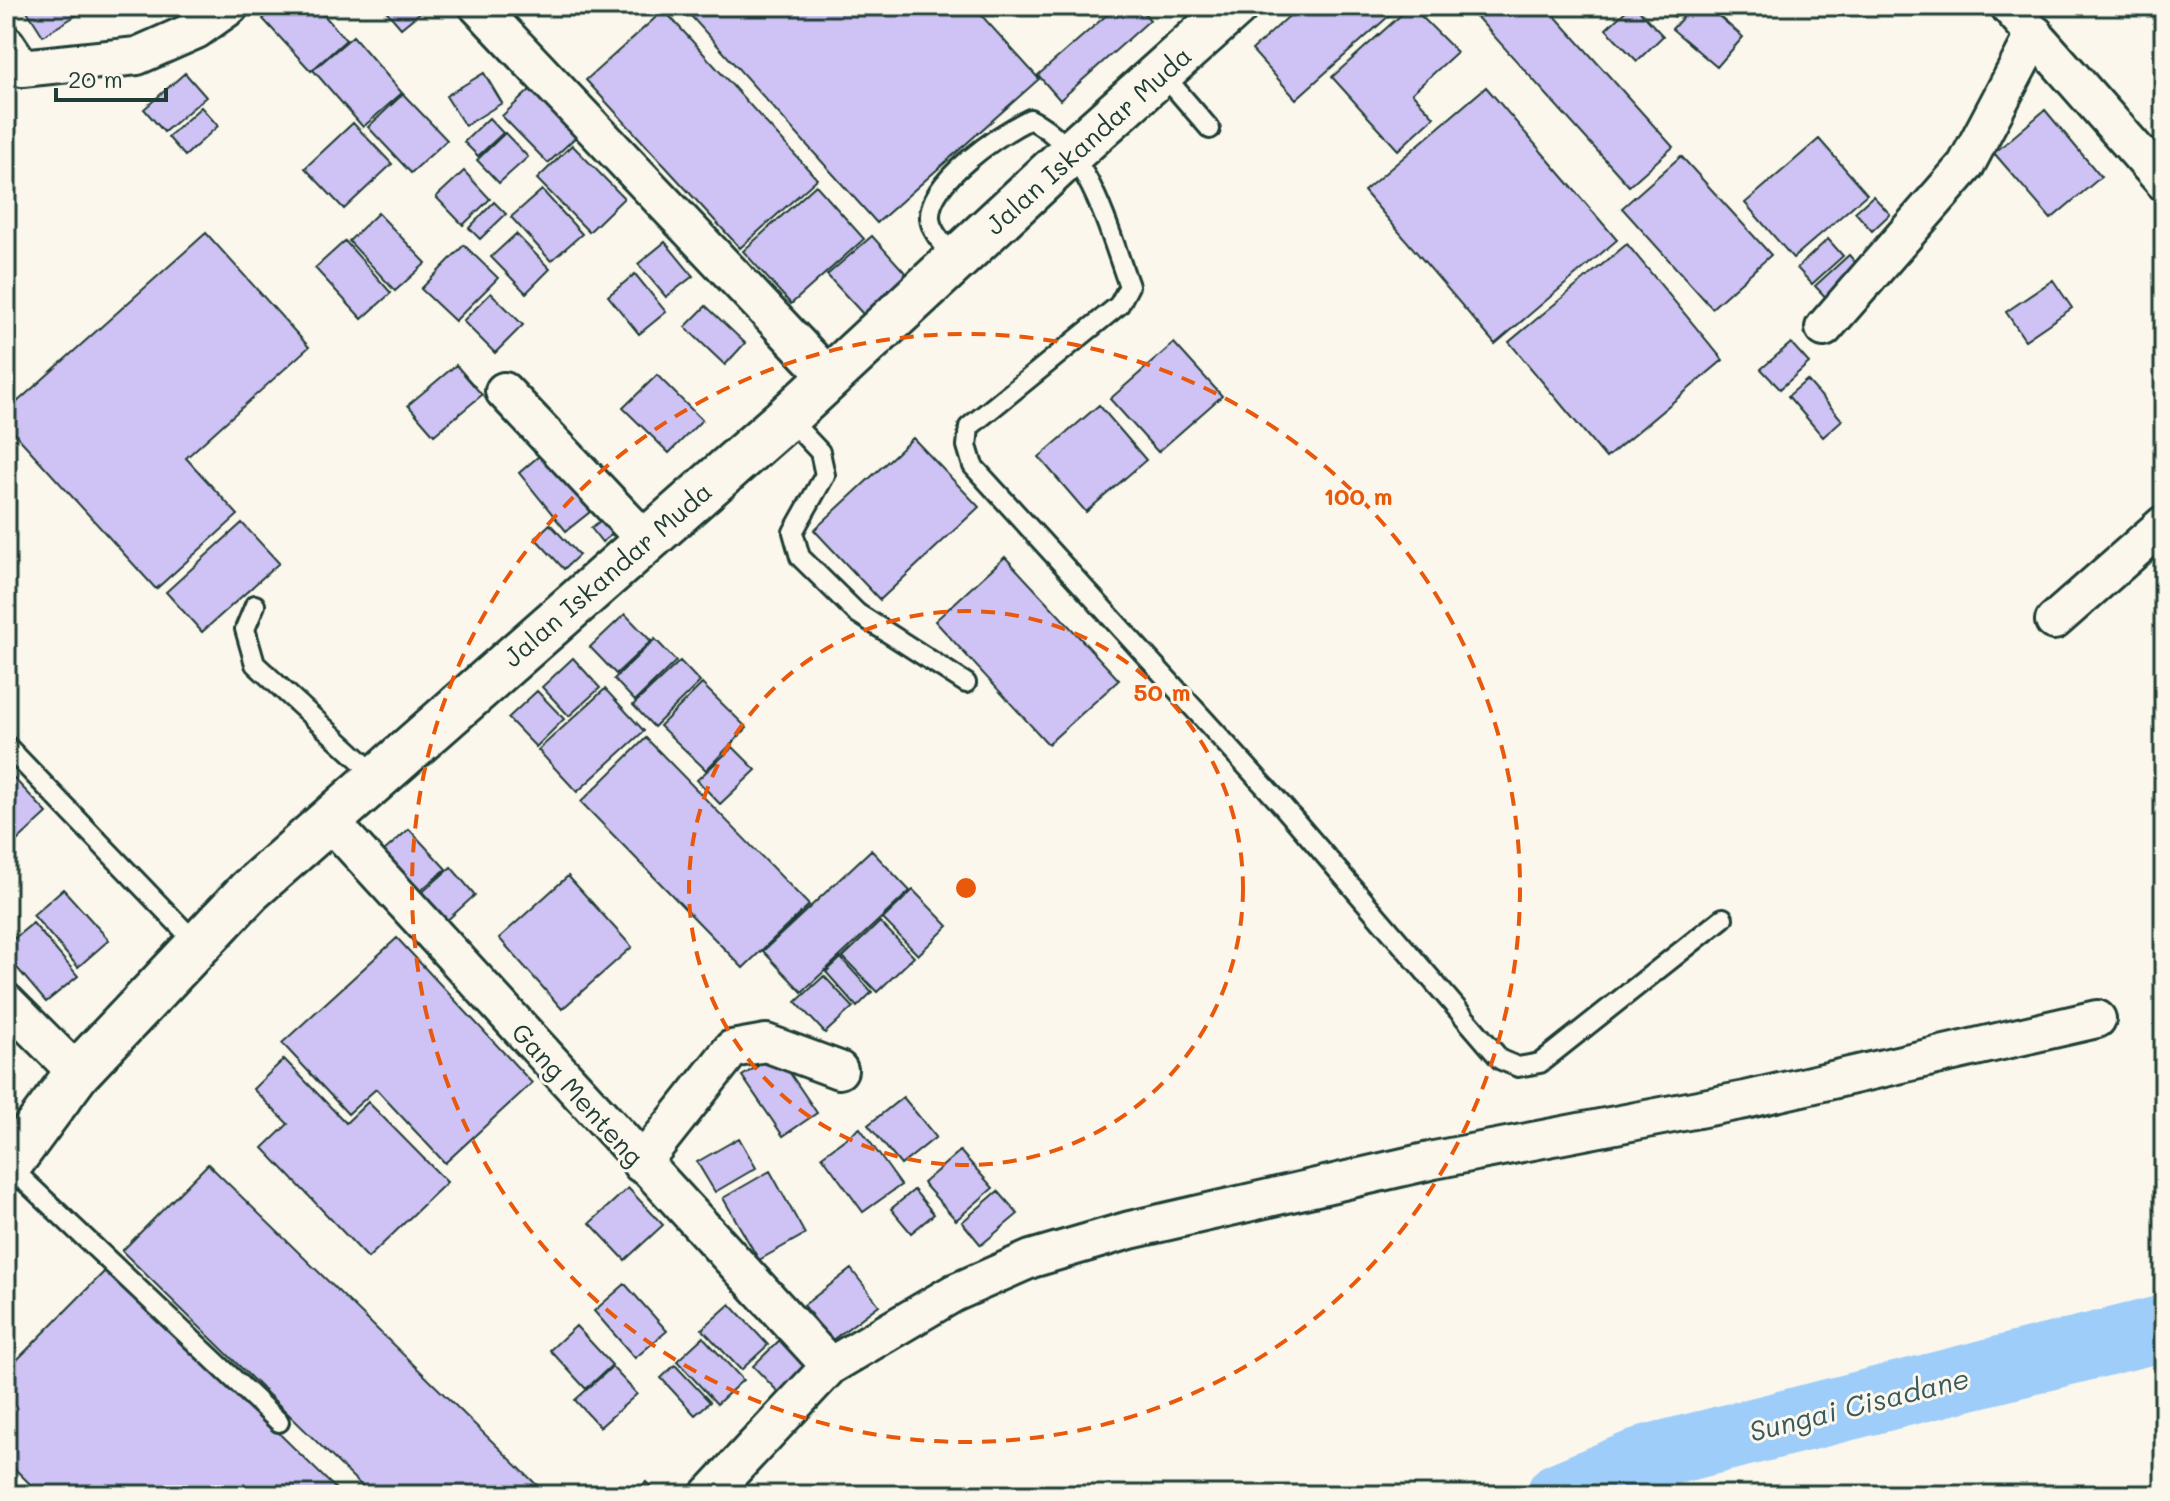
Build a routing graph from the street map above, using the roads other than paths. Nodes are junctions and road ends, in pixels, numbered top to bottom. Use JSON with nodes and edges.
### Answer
{"nodes":[{"id":1,"x":230,"y":6,"type":"edge"},
{"id":2,"x":478,"y":6,"type":"edge"},
{"id":3,"x":2009,"y":6,"type":"edge"},
{"id":4,"x":1219,"y":11,"type":"edge"},
{"id":5,"x":2035,"y":34,"type":"junction"},
{"id":6,"x":6,"y":44,"type":"edge"},
{"id":7,"x":1161,"y":72,"type":"junction"},
{"id":8,"x":1210,"y":129,"type":"dead end"},
{"id":9,"x":1070,"y":154,"type":"junction"},
{"id":10,"x":2164,"y":182,"type":"edge"},
{"id":11,"x":957,"y":260,"type":"junction"},
{"id":12,"x":1824,"y":328,"type":"dead end"},
{"id":13,"x":829,"y":377,"type":"junction"},
{"id":14,"x":504,"y":391,"type":"dead end"},
{"id":15,"x":787,"y":417,"type":"junction"},
{"id":16,"x":2164,"y":524,"type":"edge"},
{"id":17,"x":645,"y":540,"type":"junction"},
{"id":18,"x":255,"y":605,"type":"dead end"},
{"id":19,"x":2054,"y":621,"type":"dead end"},
{"id":20,"x":966,"y":683,"type":"dead end"},
{"id":21,"x":6,"y":745,"type":"edge"},
{"id":22,"x":378,"y":777,"type":"junction"},
{"id":23,"x":329,"y":820,"type":"junction"},
{"id":24,"x":1723,"y":918,"type":"dead end"},
{"id":25,"x":199,"y":946,"type":"junction"},
{"id":26,"x":6,"y":1002,"type":"edge"},
{"id":27,"x":2097,"y":1019,"type":"dead end"},
{"id":28,"x":839,"y":1070,"type":"dead end"},
{"id":29,"x":77,"y":1073,"type":"junction"},
{"id":30,"x":641,"y":1164,"type":"junction"},
{"id":31,"x":7,"y":1167,"type":"edge"},
{"id":32,"x":830,"y":1366,"type":"junction"},
{"id":33,"x":279,"y":1422,"type":"dead end"},
{"id":34,"x":709,"y":1495,"type":"edge"}],
"edges":[{"from":1,"to":6,"type":"street"},
{"from":2,"to":13,"type":"street"},
{"from":3,"to":5,"type":"street"},
{"from":4,"to":7,"type":"street","name":"Jalan Iskandar Muda"},
{"from":5,"to":10,"type":"street"},
{"from":5,"to":12,"type":"street"},
{"from":7,"to":8,"type":"lane"},
{"from":7,"to":9,"type":"street","name":"Jalan Iskandar Muda"},
{"from":9,"to":11,"type":"street","name":"Jalan Iskandar Muda"},
{"from":9,"to":11,"type":"lane"},
{"from":9,"to":24,"type":"lane"},
{"from":11,"to":13,"type":"street","name":"Jalan Iskandar Muda"},
{"from":13,"to":15,"type":"street","name":"Jalan Iskandar Muda"},
{"from":14,"to":17,"type":"street"},
{"from":15,"to":17,"type":"street","name":"Jalan Iskandar Muda"},
{"from":15,"to":20,"type":"lane"},
{"from":16,"to":19,"type":"street"},
{"from":17,"to":22,"type":"street","name":"Jalan Iskandar Muda"},
{"from":18,"to":22,"type":"lane"},
{"from":21,"to":25,"type":"lane"},
{"from":22,"to":23,"type":"street","name":"Jalan Iskandar Muda"},
{"from":23,"to":25,"type":"street","name":"Jalan Iskandar Muda"},
{"from":23,"to":30,"type":"street","name":"Gang Menteng"},
{"from":25,"to":29,"type":"street","name":"Jalan Iskandar Muda"},
{"from":26,"to":29,"type":"street"},
{"from":27,"to":32,"type":"street"},
{"from":28,"to":30,"type":"street"},
{"from":29,"to":31,"type":"street","name":"Jalan Iskandar Muda"},
{"from":30,"to":32,"type":"street","name":"Gang Menteng"},
{"from":31,"to":33,"type":"lane"},
{"from":32,"to":34,"type":"street"}]}
